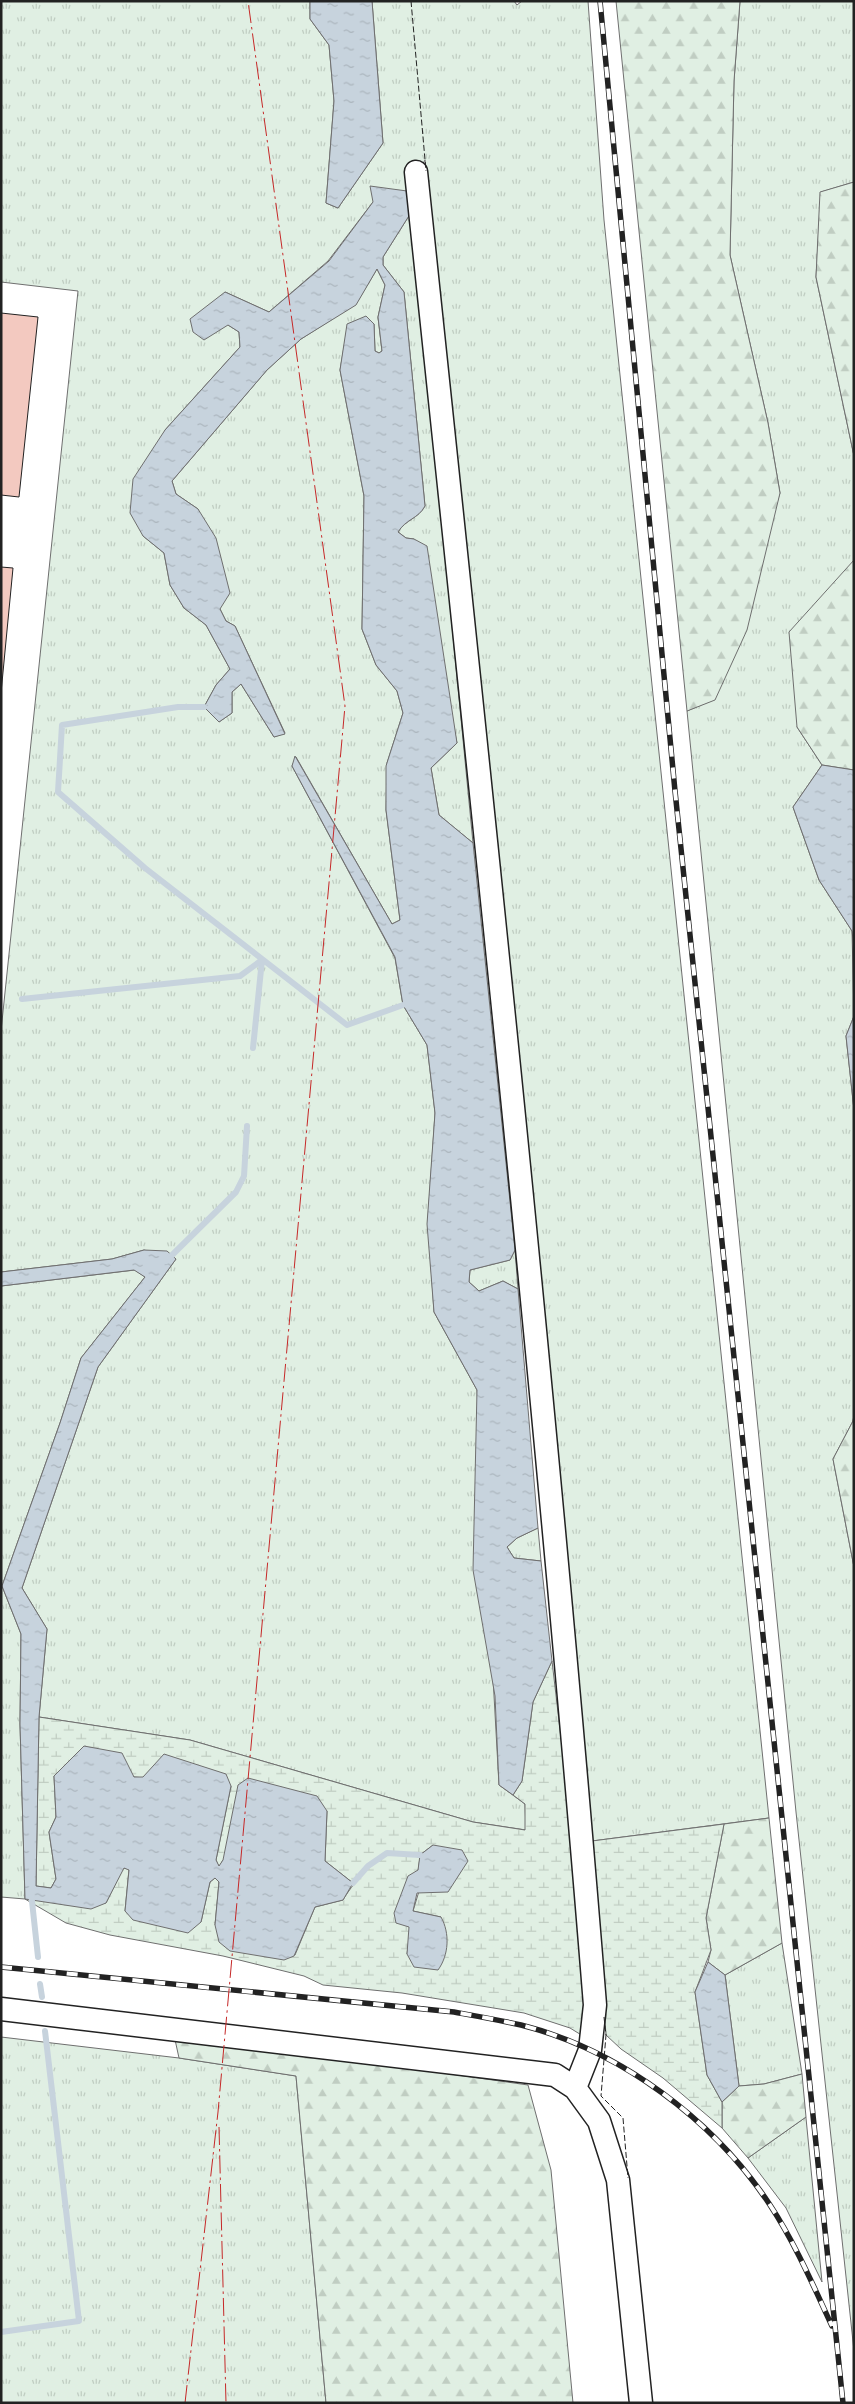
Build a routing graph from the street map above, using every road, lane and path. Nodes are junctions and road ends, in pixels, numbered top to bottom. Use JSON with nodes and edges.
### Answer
{"nodes":[{"id":1,"x":416,"y":172,"type":"dead end"},
{"id":2,"x":1,"y":2009,"type":"edge"},
{"id":3,"x":575,"y":2088,"type":"junction"},
{"id":4,"x":641,"y":2403,"type":"edge"}],
"edges":[{"from":1,"to":3,"type":"lane"},
{"from":2,"to":3,"type":"lane"},
{"from":3,"to":4,"type":"lane"}]}
